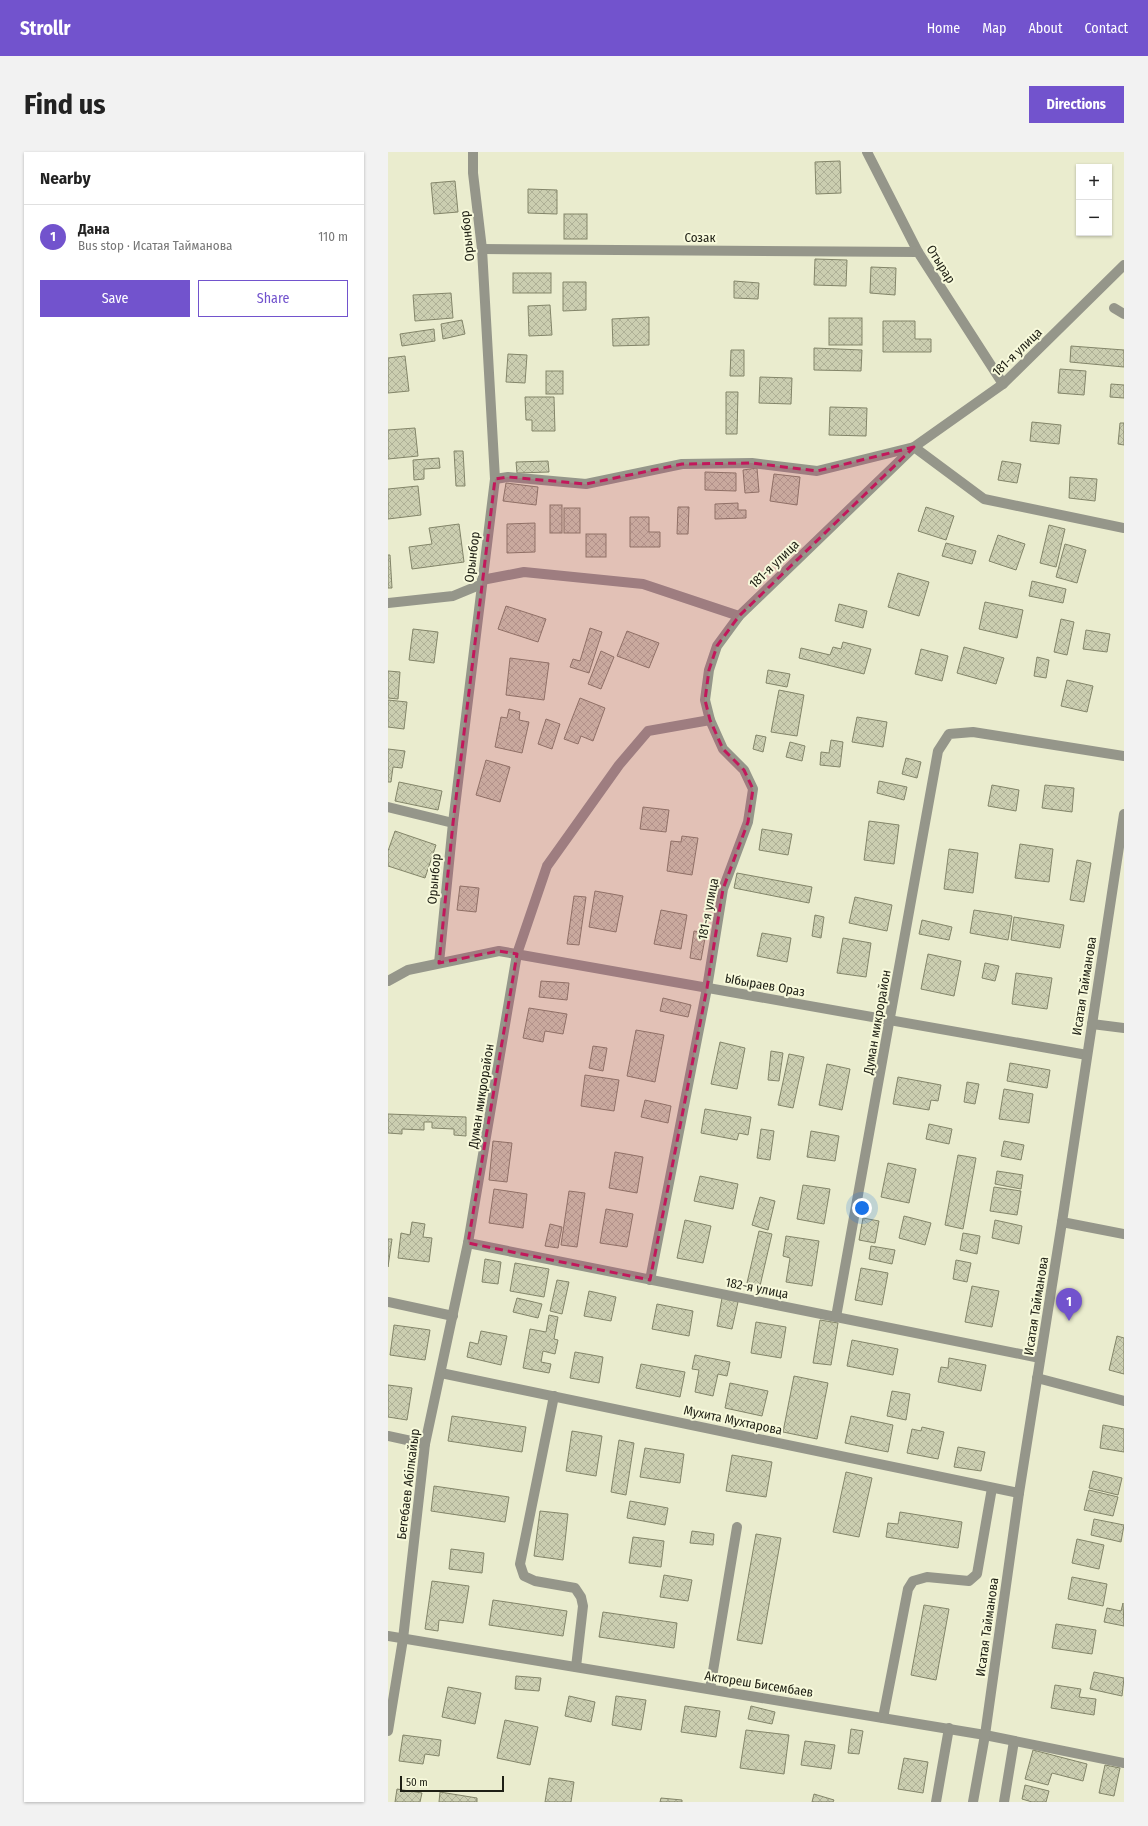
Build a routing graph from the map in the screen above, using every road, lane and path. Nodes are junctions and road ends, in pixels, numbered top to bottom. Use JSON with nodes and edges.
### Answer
{"nodes":[{"id":1,"x":473,"y":152,"type":"edge"},
{"id":2,"x":867,"y":152,"type":"edge"},
{"id":3,"x":482,"y":249,"type":"junction"},
{"id":4,"x":918,"y":252,"type":"junction"},
{"id":5,"x":1124,"y":265,"type":"edge"},
{"id":6,"x":1114,"y":308,"type":"dead end"},
{"id":7,"x":1124,"y":314,"type":"edge"},
{"id":8,"x":1003,"y":384,"type":"junction"},
{"id":9,"x":914,"y":447,"type":"junction"},
{"id":10,"x":495,"y":479,"type":"junction"},
{"id":11,"x":1124,"y":528,"type":"edge"},
{"id":12,"x":482,"y":582,"type":"junction"},
{"id":13,"x":388,"y":603,"type":"edge"},
{"id":14,"x":739,"y":616,"type":"junction"},
{"id":15,"x":710,"y":720,"type":"junction"},
{"id":16,"x":1124,"y":756,"type":"edge"},
{"id":17,"x":388,"y":807,"type":"edge"},
{"id":18,"x":1124,"y":814,"type":"edge"},
{"id":19,"x":453,"y":823,"type":"junction"},
{"id":20,"x":517,"y":954,"type":"junction"},
{"id":21,"x":439,"y":963,"type":"junction"},
{"id":22,"x":388,"y":981,"type":"edge"},
{"id":23,"x":707,"y":988,"type":"junction"},
{"id":24,"x":891,"y":1020,"type":"junction"},
{"id":25,"x":1092,"y":1024,"type":"junction"},
{"id":26,"x":1124,"y":1028,"type":"edge"},
{"id":27,"x":1087,"y":1055,"type":"junction"},
{"id":28,"x":1062,"y":1222,"type":"junction"},
{"id":29,"x":1124,"y":1234,"type":"edge"},
{"id":30,"x":468,"y":1243,"type":"junction"},
{"id":31,"x":650,"y":1280,"type":"junction"},
{"id":32,"x":388,"y":1302,"type":"edge"},
{"id":33,"x":453,"y":1316,"type":"junction"},
{"id":34,"x":836,"y":1317,"type":"junction"},
{"id":35,"x":1040,"y":1358,"type":"junction"},
{"id":36,"x":441,"y":1373,"type":"junction"},
{"id":37,"x":1037,"y":1378,"type":"junction"},
{"id":38,"x":554,"y":1396,"type":"junction"},
{"id":39,"x":1124,"y":1401,"type":"edge"},
{"id":40,"x":388,"y":1436,"type":"edge"},
{"id":41,"x":425,"y":1444,"type":"junction"},
{"id":42,"x":992,"y":1488,"type":"junction"},
{"id":43,"x":1019,"y":1493,"type":"junction"},
{"id":44,"x":737,"y":1527,"type":"dead end"},
{"id":45,"x":388,"y":1636,"type":"edge"},
{"id":46,"x":403,"y":1639,"type":"junction"},
{"id":47,"x":576,"y":1668,"type":"junction"},
{"id":48,"x":710,"y":1689,"type":"junction"},
{"id":49,"x":883,"y":1718,"type":"junction"},
{"id":50,"x":949,"y":1728,"type":"junction"},
{"id":51,"x":388,"y":1731,"type":"edge"},
{"id":52,"x":985,"y":1734,"type":"junction"},
{"id":53,"x":1014,"y":1741,"type":"junction"},
{"id":54,"x":1124,"y":1763,"type":"edge"},
{"id":55,"x":936,"y":1802,"type":"edge"},
{"id":56,"x":973,"y":1802,"type":"edge"},
{"id":57,"x":1004,"y":1802,"type":"edge"}],
"edges":[{"from":1,"to":3,"type":"street","name":"Орынбор"},
{"from":2,"to":4,"type":"street","name":"Отырар"},
{"from":3,"to":4,"type":"street","name":"Созак"},
{"from":3,"to":10,"type":"street","name":"Орынбор"},
{"from":4,"to":8,"type":"street","name":"Отырар"},
{"from":5,"to":8,"type":"street","name":"181-я улица"},
{"from":6,"to":7,"type":"street"},
{"from":8,"to":9,"type":"street","name":"181-я улица"},
{"from":9,"to":10,"type":"street"},
{"from":9,"to":11,"type":"street"},
{"from":9,"to":14,"type":"street","name":"181-я улица"},
{"from":10,"to":12,"type":"street","name":"Орынбор"},
{"from":12,"to":13,"type":"street"},
{"from":12,"to":14,"type":"street"},
{"from":12,"to":19,"type":"street","name":"Орынбор"},
{"from":14,"to":15,"type":"street","name":"181-я улица"},
{"from":15,"to":20,"type":"street","name":"Думан микрорайон"},
{"from":15,"to":23,"type":"street","name":"181-я улица"},
{"from":16,"to":24,"type":"street","name":"Думан микрорайон"},
{"from":17,"to":19,"type":"street"},
{"from":18,"to":25,"type":"street","name":"Исатая Тайманова"},
{"from":19,"to":21,"type":"street","name":"Орынбор"},
{"from":20,"to":21,"type":"street","name":"Ыбыраев Ораз"},
{"from":20,"to":23,"type":"street","name":"Ыбыраев Ораз"},
{"from":20,"to":30,"type":"street","name":"Думан микрорайон"},
{"from":21,"to":22,"type":"street","name":"Ыбыраев Ораз"},
{"from":23,"to":24,"type":"street","name":"Ыбыраев Ораз"},
{"from":23,"to":31,"type":"street"},
{"from":24,"to":27,"type":"street","name":"Ыбыраев Ораз"},
{"from":24,"to":34,"type":"street","name":"Думан микрорайон"},
{"from":25,"to":26,"type":"street"},
{"from":25,"to":27,"type":"street","name":"Исатая Тайманова"},
{"from":27,"to":28,"type":"street","name":"Исатая Тайманова"},
{"from":28,"to":29,"type":"street"},
{"from":28,"to":35,"type":"street","name":"Исатая Тайманова"},
{"from":30,"to":31,"type":"street","name":"182-я улица"},
{"from":30,"to":33,"type":"street","name":"Бегебаев Абілкайыр"},
{"from":31,"to":34,"type":"street","name":"182-я улица"},
{"from":32,"to":33,"type":"street"},
{"from":33,"to":36,"type":"street","name":"Бегебаев Абілкайыр"},
{"from":34,"to":35,"type":"street","name":"182-я улица"},
{"from":35,"to":37,"type":"street","name":"Исатая Тайманова"},
{"from":36,"to":38,"type":"street","name":"Мухита Мухтарова"},
{"from":36,"to":41,"type":"street","name":"Бегебаев Абілкайыр"},
{"from":37,"to":39,"type":"street"},
{"from":37,"to":43,"type":"street","name":"Исатая Тайманова"},
{"from":38,"to":42,"type":"street","name":"Мухита Мухтарова"},
{"from":38,"to":47,"type":"street"},
{"from":40,"to":41,"type":"street"},
{"from":41,"to":46,"type":"street","name":"Бегебаев Абілкайыр"},
{"from":42,"to":43,"type":"street","name":"Мухита Мухтарова"},
{"from":42,"to":49,"type":"street"},
{"from":43,"to":52,"type":"street","name":"Исатая Тайманова"},
{"from":44,"to":48,"type":"street"},
{"from":45,"to":46,"type":"street","name":"Актореш Бисембаев"},
{"from":46,"to":47,"type":"street","name":"Актореш Бисембаев"},
{"from":46,"to":51,"type":"street","name":"Бегебаев Абілкайыр"},
{"from":47,"to":48,"type":"street","name":"Актореш Бисембаев"},
{"from":48,"to":49,"type":"street","name":"Актореш Бисембаев"},
{"from":49,"to":50,"type":"street","name":"Актореш Бисембаев"},
{"from":50,"to":52,"type":"street","name":"Актореш Бисембаев"},
{"from":50,"to":55,"type":"street"},
{"from":52,"to":53,"type":"street","name":"Актореш Бисембаев"},
{"from":52,"to":56,"type":"street","name":"Исатая Тайманова"},
{"from":53,"to":54,"type":"street","name":"Актореш Бисембаев"},
{"from":53,"to":57,"type":"street"}]}
